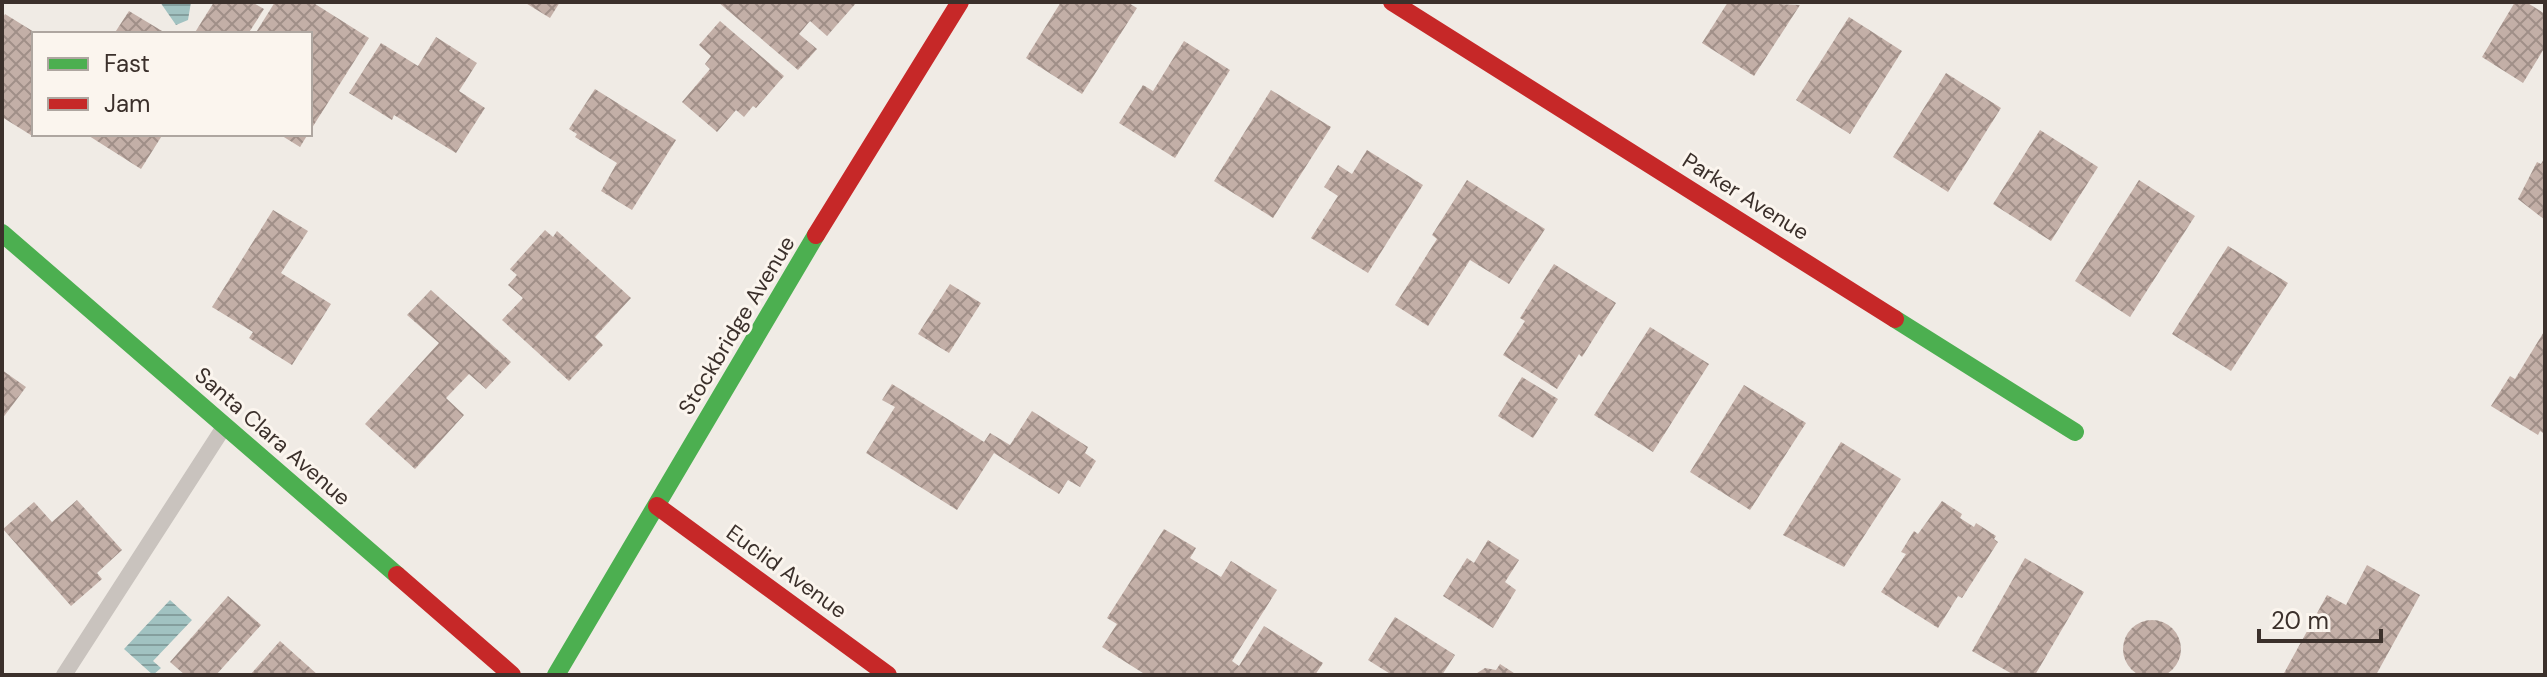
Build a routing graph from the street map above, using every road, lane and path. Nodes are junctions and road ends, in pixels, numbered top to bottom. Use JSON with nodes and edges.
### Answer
{"nodes":[{"id":1,"x":960,"y":2,"type":"edge"},
{"id":2,"x":1392,"y":2,"type":"edge"},
{"id":3,"x":2,"y":233,"type":"edge"},
{"id":4,"x":225,"y":426,"type":"junction"},
{"id":5,"x":2075,"y":432,"type":"dead end"},
{"id":6,"x":657,"y":506,"type":"junction"},
{"id":7,"x":64,"y":675,"type":"edge"},
{"id":8,"x":512,"y":675,"type":"edge"},
{"id":9,"x":556,"y":675,"type":"edge"},
{"id":10,"x":888,"y":675,"type":"edge"}],
"edges":[{"from":1,"to":6,"type":"street","name":"Stockbridge Avenue"},
{"from":2,"to":5,"type":"street","name":"Parker Avenue"},
{"from":3,"to":4,"type":"street","name":"Santa Clara Avenue"},
{"from":4,"to":7,"type":"lane"},
{"from":4,"to":8,"type":"street","name":"Santa Clara Avenue"},
{"from":6,"to":9,"type":"street","name":"Stockbridge Avenue"},
{"from":6,"to":10,"type":"street","name":"Euclid Avenue"}]}
